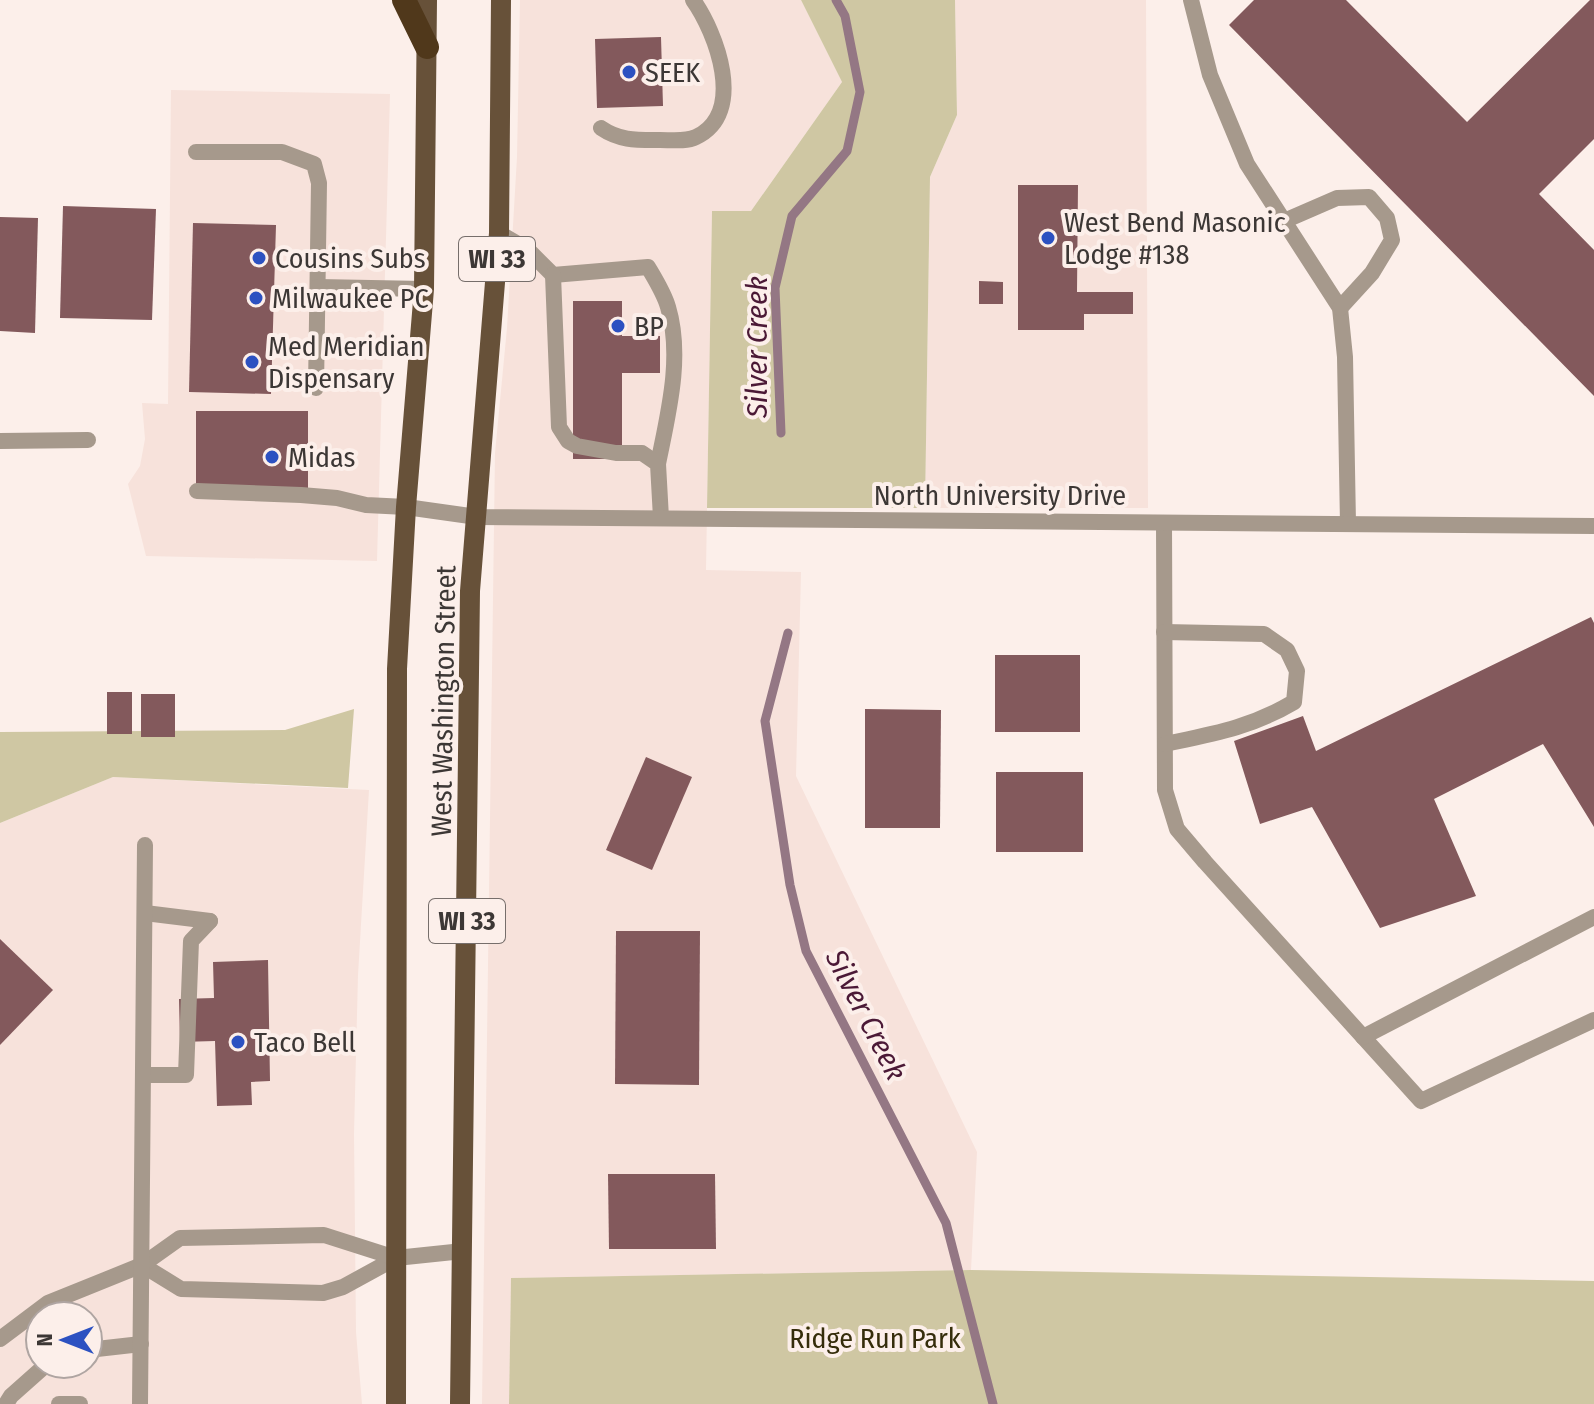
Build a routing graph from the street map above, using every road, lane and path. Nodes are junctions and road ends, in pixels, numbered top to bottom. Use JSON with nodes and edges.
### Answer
{"nodes":[{"id":1,"x":404,"y":0,"type":"edge"},
{"id":2,"x":427,"y":0,"type":"edge"},
{"id":3,"x":501,"y":0,"type":"edge"},
{"id":4,"x":693,"y":0,"type":"edge"},
{"id":5,"x":1191,"y":0,"type":"edge"},
{"id":6,"x":427,"y":47,"type":"junction"},
{"id":7,"x":601,"y":128,"type":"dead end"},
{"id":8,"x":196,"y":152,"type":"dead end"},
{"id":9,"x":1284,"y":221,"type":"junction"},
{"id":10,"x":499,"y":233,"type":"junction"},
{"id":11,"x":553,"y":275,"type":"junction"},
{"id":12,"x":318,"y":287,"type":"junction"},
{"id":13,"x":424,"y":289,"type":"junction"},
{"id":14,"x":1340,"y":308,"type":"junction"},
{"id":15,"x":316,"y":388,"type":"dead end"},
{"id":16,"x":88,"y":440,"type":"dead end"},
{"id":17,"x":0,"y":441,"type":"edge"},
{"id":18,"x":658,"y":464,"type":"junction"},
{"id":19,"x":197,"y":491,"type":"dead end"},
{"id":20,"x":406,"y":507,"type":"junction"},
{"id":21,"x":477,"y":517,"type":"junction"},
{"id":22,"x":661,"y":518,"type":"junction"},
{"id":23,"x":1164,"y":523,"type":"junction"},
{"id":24,"x":1348,"y":524,"type":"junction"},
{"id":25,"x":1594,"y":526,"type":"edge"},
{"id":26,"x":1164,"y":632,"type":"junction"},
{"id":27,"x":1165,"y":744,"type":"junction"},
{"id":28,"x":145,"y":845,"type":"dead end"},
{"id":29,"x":145,"y":913,"type":"junction"},
{"id":30,"x":1594,"y":917,"type":"edge"},
{"id":31,"x":1594,"y":1020,"type":"edge"},
{"id":32,"x":1363,"y":1037,"type":"junction"},
{"id":33,"x":143,"y":1075,"type":"junction"},
{"id":34,"x":463,"y":1251,"type":"junction"},
{"id":35,"x":396,"y":1258,"type":"junction"},
{"id":36,"x":142,"y":1265,"type":"junction"},
{"id":37,"x":3,"y":1332,"type":"edge"},
{"id":38,"x":141,"y":1344,"type":"junction"},
{"id":39,"x":104,"y":1348,"type":"edge"},
{"id":40,"x":29,"y":1380,"type":"edge"},
{"id":41,"x":6,"y":1404,"type":"edge"},
{"id":42,"x":59,"y":1404,"type":"edge"},
{"id":43,"x":80,"y":1404,"type":"edge"},
{"id":44,"x":140,"y":1404,"type":"edge"},
{"id":45,"x":396,"y":1404,"type":"edge"},
{"id":46,"x":460,"y":1404,"type":"edge"}],
"edges":[{"from":1,"to":6,"type":"highway"},
{"from":2,"to":6,"type":"main road","name":"West Washington Street","number":"WI 33"},
{"from":3,"to":10,"type":"main road","name":"West Washington Street","number":"WI 33"},
{"from":4,"to":7,"type":"street"},
{"from":5,"to":9,"type":"street"},
{"from":6,"to":13,"type":"main road","name":"West Washington Street","number":"WI 33"},
{"from":8,"to":12,"type":"street"},
{"from":9,"to":14,"type":"street"},
{"from":9,"to":14,"type":"street"},
{"from":10,"to":11,"type":"street"},
{"from":10,"to":21,"type":"main road","name":"West Washington Street","number":"WI 33"},
{"from":11,"to":18,"type":"street"},
{"from":11,"to":18,"type":"street"},
{"from":12,"to":13,"type":"street"},
{"from":12,"to":15,"type":"street"},
{"from":13,"to":20,"type":"main road","name":"West Washington Street","number":"WI 33"},
{"from":14,"to":24,"type":"street"},
{"from":16,"to":17,"type":"street"},
{"from":18,"to":22,"type":"street"},
{"from":19,"to":20,"type":"street","name":"North University Drive"},
{"from":20,"to":21,"type":"street","name":"North University Drive"},
{"from":20,"to":35,"type":"main road","name":"West Washington Street","number":"WI 33"},
{"from":21,"to":22,"type":"street","name":"North University Drive"},
{"from":21,"to":34,"type":"main road","name":"West Washington Street","number":"WI 33"},
{"from":22,"to":23,"type":"street","name":"North University Drive"},
{"from":23,"to":24,"type":"street","name":"North University Drive"},
{"from":23,"to":26,"type":"street"},
{"from":24,"to":25,"type":"street","name":"North University Drive"},
{"from":26,"to":27,"type":"street"},
{"from":26,"to":27,"type":"street"},
{"from":27,"to":32,"type":"street"},
{"from":28,"to":29,"type":"street"},
{"from":29,"to":33,"type":"street"},
{"from":29,"to":33,"type":"street"},
{"from":30,"to":32,"type":"street"},
{"from":31,"to":32,"type":"street"},
{"from":33,"to":36,"type":"street"},
{"from":34,"to":35,"type":"street"},
{"from":34,"to":46,"type":"main road","name":"West Washington Street","number":"WI 33"},
{"from":35,"to":36,"type":"street"},
{"from":35,"to":36,"type":"street"},
{"from":35,"to":45,"type":"main road","name":"West Washington Street","number":"WI 33"},
{"from":36,"to":37,"type":"street"},
{"from":36,"to":38,"type":"street"},
{"from":38,"to":39,"type":"street"},
{"from":38,"to":44,"type":"street"},
{"from":40,"to":41,"type":"street"},
{"from":42,"to":43,"type":"street"}]}
